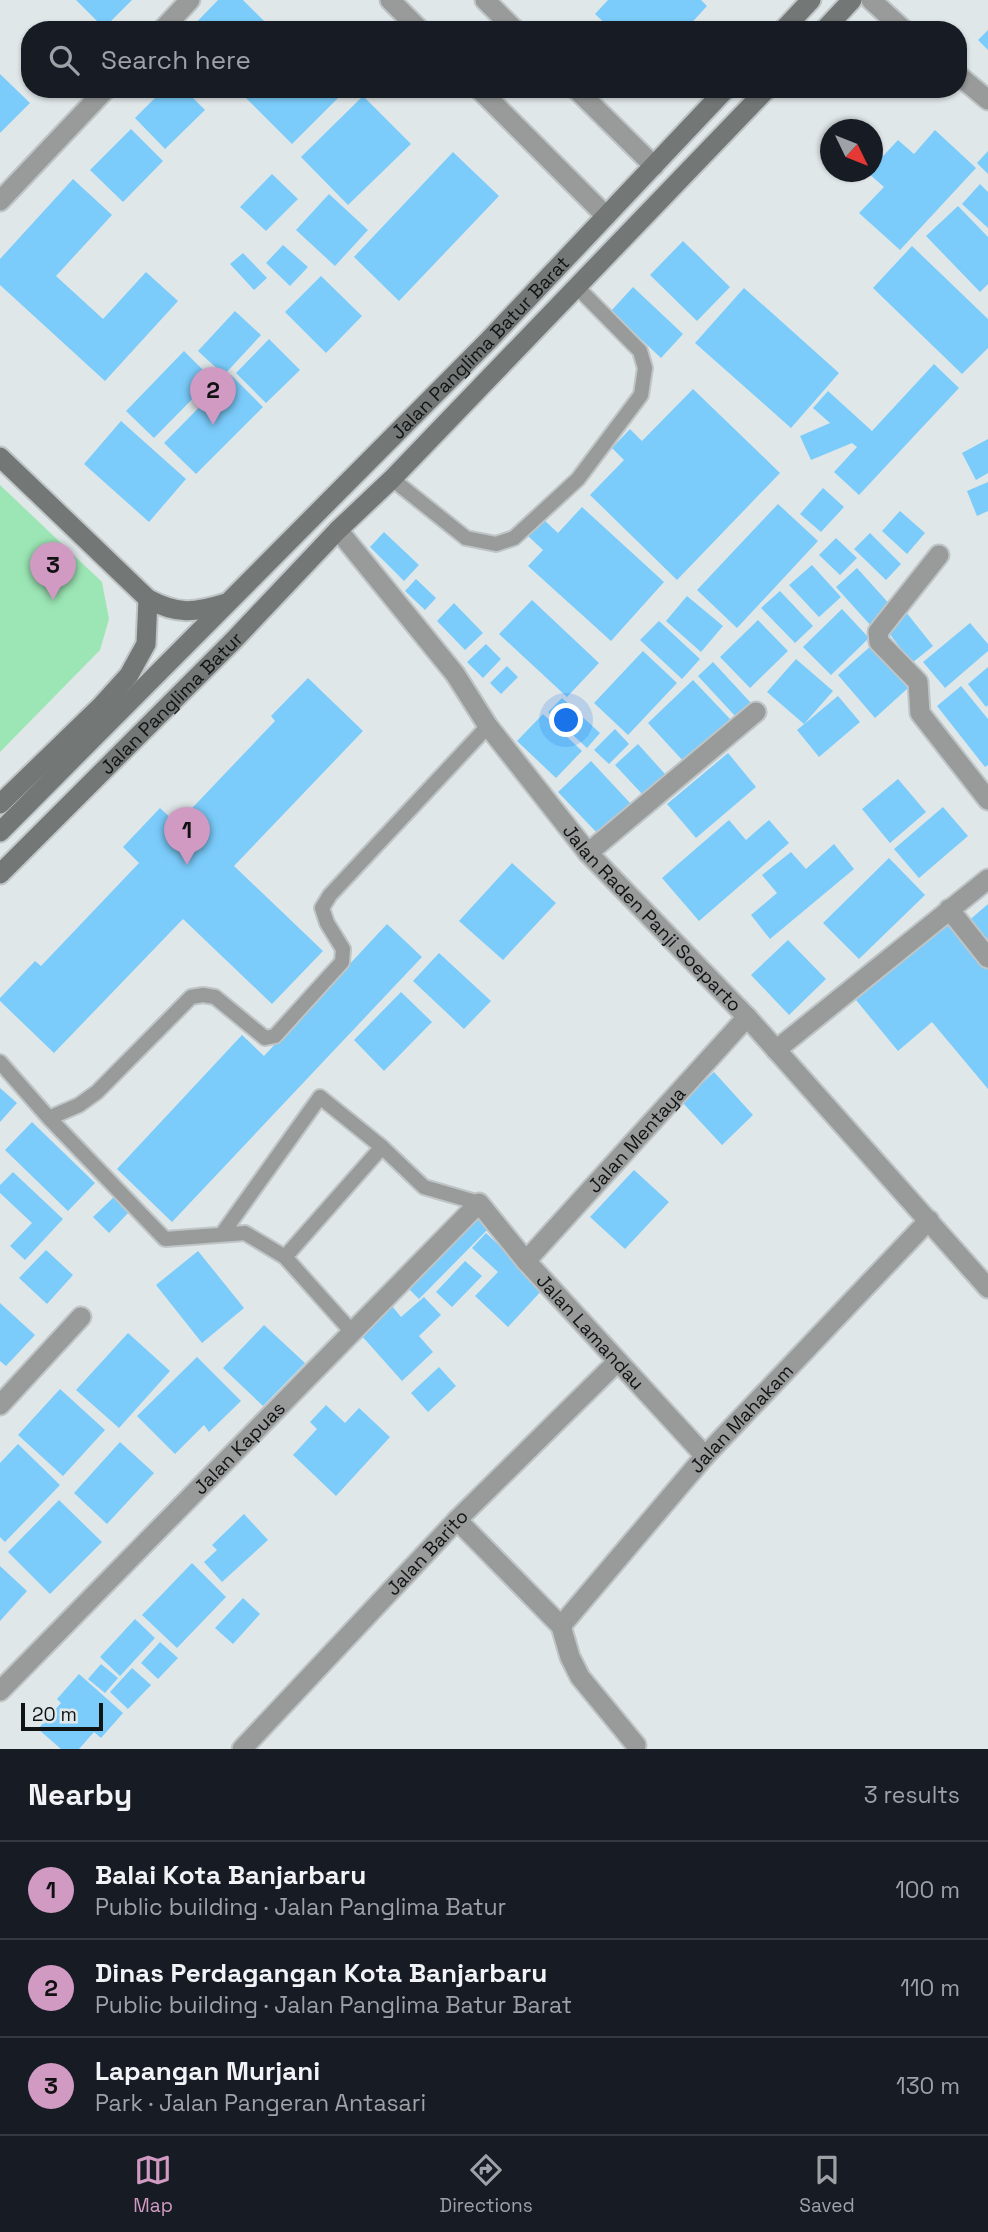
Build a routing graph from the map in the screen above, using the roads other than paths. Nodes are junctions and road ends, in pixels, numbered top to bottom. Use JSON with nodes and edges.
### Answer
{"nodes":[{"id":1,"x":190,"y":0,"type":"edge"},
{"id":2,"x":390,"y":0,"type":"edge"},
{"id":3,"x":485,"y":0,"type":"edge"},
{"id":4,"x":811,"y":0,"type":"edge"},
{"id":5,"x":852,"y":0,"type":"edge"},
{"id":6,"x":871,"y":0,"type":"edge"},
{"id":7,"x":170,"y":21,"type":"edge"},
{"id":8,"x":411,"y":21,"type":"edge"},
{"id":9,"x":506,"y":21,"type":"edge"},
{"id":10,"x":791,"y":21,"type":"edge"},
{"id":11,"x":832,"y":21,"type":"edge"},
{"id":12,"x":894,"y":21,"type":"edge"},
{"id":13,"x":967,"y":82,"type":"edge"},
{"id":14,"x":97,"y":98,"type":"edge"},
{"id":15,"x":488,"y":98,"type":"edge"},
{"id":16,"x":585,"y":98,"type":"edge"},
{"id":17,"x":718,"y":98,"type":"edge"},
{"id":18,"x":758,"y":98,"type":"edge"},
{"id":19,"x":988,"y":100,"type":"edge"},
{"id":20,"x":654,"y":166,"type":"junction"},
{"id":21,"x":0,"y":201,"type":"edge"},
{"id":22,"x":606,"y":216,"type":"junction"},
{"id":23,"x":577,"y":287,"type":"junction"},
{"id":24,"x":510,"y":317,"type":"junction"},
{"id":25,"x":530,"y":336,"type":"junction"},
{"id":26,"x":488,"y":341,"type":"junction"},
{"id":27,"x":508,"y":358,"type":"junction"},
{"id":28,"x":0,"y":457,"type":"edge"},
{"id":29,"x":392,"y":479,"type":"junction"},
{"id":30,"x":338,"y":530,"type":"junction"},
{"id":31,"x":939,"y":555,"type":"dead end"},
{"id":32,"x":148,"y":599,"type":"junction"},
{"id":33,"x":230,"y":602,"type":"junction"},
{"id":34,"x":756,"y":712,"type":"dead end"},
{"id":35,"x":488,"y":726,"type":"junction"},
{"id":36,"x":988,"y":800,"type":"edge"},
{"id":37,"x":0,"y":804,"type":"edge"},
{"id":38,"x":0,"y":832,"type":"edge"},
{"id":39,"x":588,"y":853,"type":"junction"},
{"id":40,"x":0,"y":874,"type":"edge"},
{"id":41,"x":988,"y":879,"type":"edge"},
{"id":42,"x":949,"y":909,"type":"junction"},
{"id":43,"x":988,"y":958,"type":"edge"},
{"id":44,"x":747,"y":1017,"type":"junction"},
{"id":45,"x":776,"y":1050,"type":"junction"},
{"id":46,"x":0,"y":1062,"type":"edge"},
{"id":47,"x":49,"y":1118,"type":"junction"},
{"id":48,"x":382,"y":1147,"type":"junction"},
{"id":49,"x":479,"y":1203,"type":"junction"},
{"id":50,"x":929,"y":1220,"type":"junction"},
{"id":51,"x":222,"y":1234,"type":"junction"},
{"id":52,"x":285,"y":1257,"type":"junction"},
{"id":53,"x":526,"y":1262,"type":"junction"},
{"id":54,"x":988,"y":1288,"type":"edge"},
{"id":55,"x":81,"y":1317,"type":"dead end"},
{"id":56,"x":353,"y":1333,"type":"junction"},
{"id":57,"x":617,"y":1362,"type":"junction"},
{"id":58,"x":0,"y":1405,"type":"edge"},
{"id":59,"x":705,"y":1456,"type":"junction"},
{"id":60,"x":457,"y":1520,"type":"junction"},
{"id":61,"x":561,"y":1626,"type":"junction"},
{"id":62,"x":0,"y":1690,"type":"edge"},
{"id":63,"x":636,"y":1745,"type":"dead end"},
{"id":64,"x":242,"y":1749,"type":"edge"}],
"edges":[{"from":1,"to":7,"type":"street"},
{"from":2,"to":8,"type":"street"},
{"from":3,"to":9,"type":"street"},
{"from":4,"to":10,"type":"main road"},
{"from":5,"to":11,"type":"main road"},
{"from":6,"to":12,"type":"street"},
{"from":13,"to":19,"type":"street"},
{"from":14,"to":21,"type":"street"},
{"from":15,"to":22,"type":"street"},
{"from":16,"to":20,"type":"street"},
{"from":17,"to":20,"type":"main road","name":"Jalan Panglima Batur Barat"},
{"from":18,"to":23,"type":"main road","name":"Jalan Panglima Batur Barat"},
{"from":20,"to":22,"type":"main road","name":"Jalan Panglima Batur Barat"},
{"from":22,"to":24,"type":"main road","name":"Jalan Panglima Batur Barat"},
{"from":23,"to":25,"type":"main road","name":"Jalan Panglima Batur Barat"},
{"from":23,"to":29,"type":"lane"},
{"from":24,"to":25,"type":"main road"},
{"from":24,"to":26,"type":"main road","name":"Jalan Panglima Batur Barat"},
{"from":25,"to":27,"type":"main road","name":"Jalan Panglima Batur Barat"},
{"from":26,"to":27,"type":"main road"},
{"from":26,"to":33,"type":"main road","name":"Jalan Panglima Batur Barat"},
{"from":27,"to":29,"type":"main road","name":"Jalan Panglima Batur Barat"},
{"from":28,"to":32,"type":"main road"},
{"from":29,"to":30,"type":"main road","name":"Jalan Panglima Batur Barat"},
{"from":30,"to":35,"type":"street","name":"Jalan Raden Panji Soeparto"},
{"from":30,"to":40,"type":"main road","name":"Jalan Panglima Batur"},
{"from":31,"to":36,"type":"street"},
{"from":32,"to":33,"type":"main road"},
{"from":32,"to":37,"type":"main road"},
{"from":33,"to":38,"type":"main road","name":"Jalan Panglima Batur"},
{"from":34,"to":39,"type":"street"},
{"from":35,"to":39,"type":"street","name":"Jalan Raden Panji Soeparto"},
{"from":35,"to":47,"type":"lane"},
{"from":39,"to":44,"type":"street","name":"Jalan Raden Panji Soeparto"},
{"from":41,"to":42,"type":"street"},
{"from":42,"to":43,"type":"street"},
{"from":42,"to":45,"type":"street"},
{"from":44,"to":45,"type":"street","name":"Jalan Raden Panji Soeparto"},
{"from":44,"to":53,"type":"street","name":"Jalan Mentaya"},
{"from":45,"to":50,"type":"street","name":"Jalan Raden Panji Soeparto"},
{"from":46,"to":47,"type":"lane"},
{"from":47,"to":51,"type":"lane"},
{"from":48,"to":49,"type":"lane"},
{"from":48,"to":51,"type":"lane"},
{"from":48,"to":52,"type":"lane"},
{"from":49,"to":53,"type":"street","name":"Jalan Lamandau"},
{"from":49,"to":56,"type":"street","name":"Jalan Kapuas"},
{"from":50,"to":54,"type":"street","name":"Jalan Raden Panji Soeparto"},
{"from":50,"to":59,"type":"street","name":"Jalan Mahakam"},
{"from":51,"to":52,"type":"lane"},
{"from":52,"to":56,"type":"lane"},
{"from":53,"to":57,"type":"street","name":"Jalan Lamandau"},
{"from":55,"to":58,"type":"street"},
{"from":56,"to":62,"type":"street","name":"Jalan Kapuas"},
{"from":57,"to":59,"type":"street","name":"Jalan Lamandau"},
{"from":57,"to":60,"type":"street","name":"Jalan Barito"},
{"from":59,"to":61,"type":"street","name":"Jalan Mahakam"},
{"from":60,"to":61,"type":"street"},
{"from":60,"to":64,"type":"street","name":"Jalan Barito"},
{"from":61,"to":63,"type":"street"}]}
